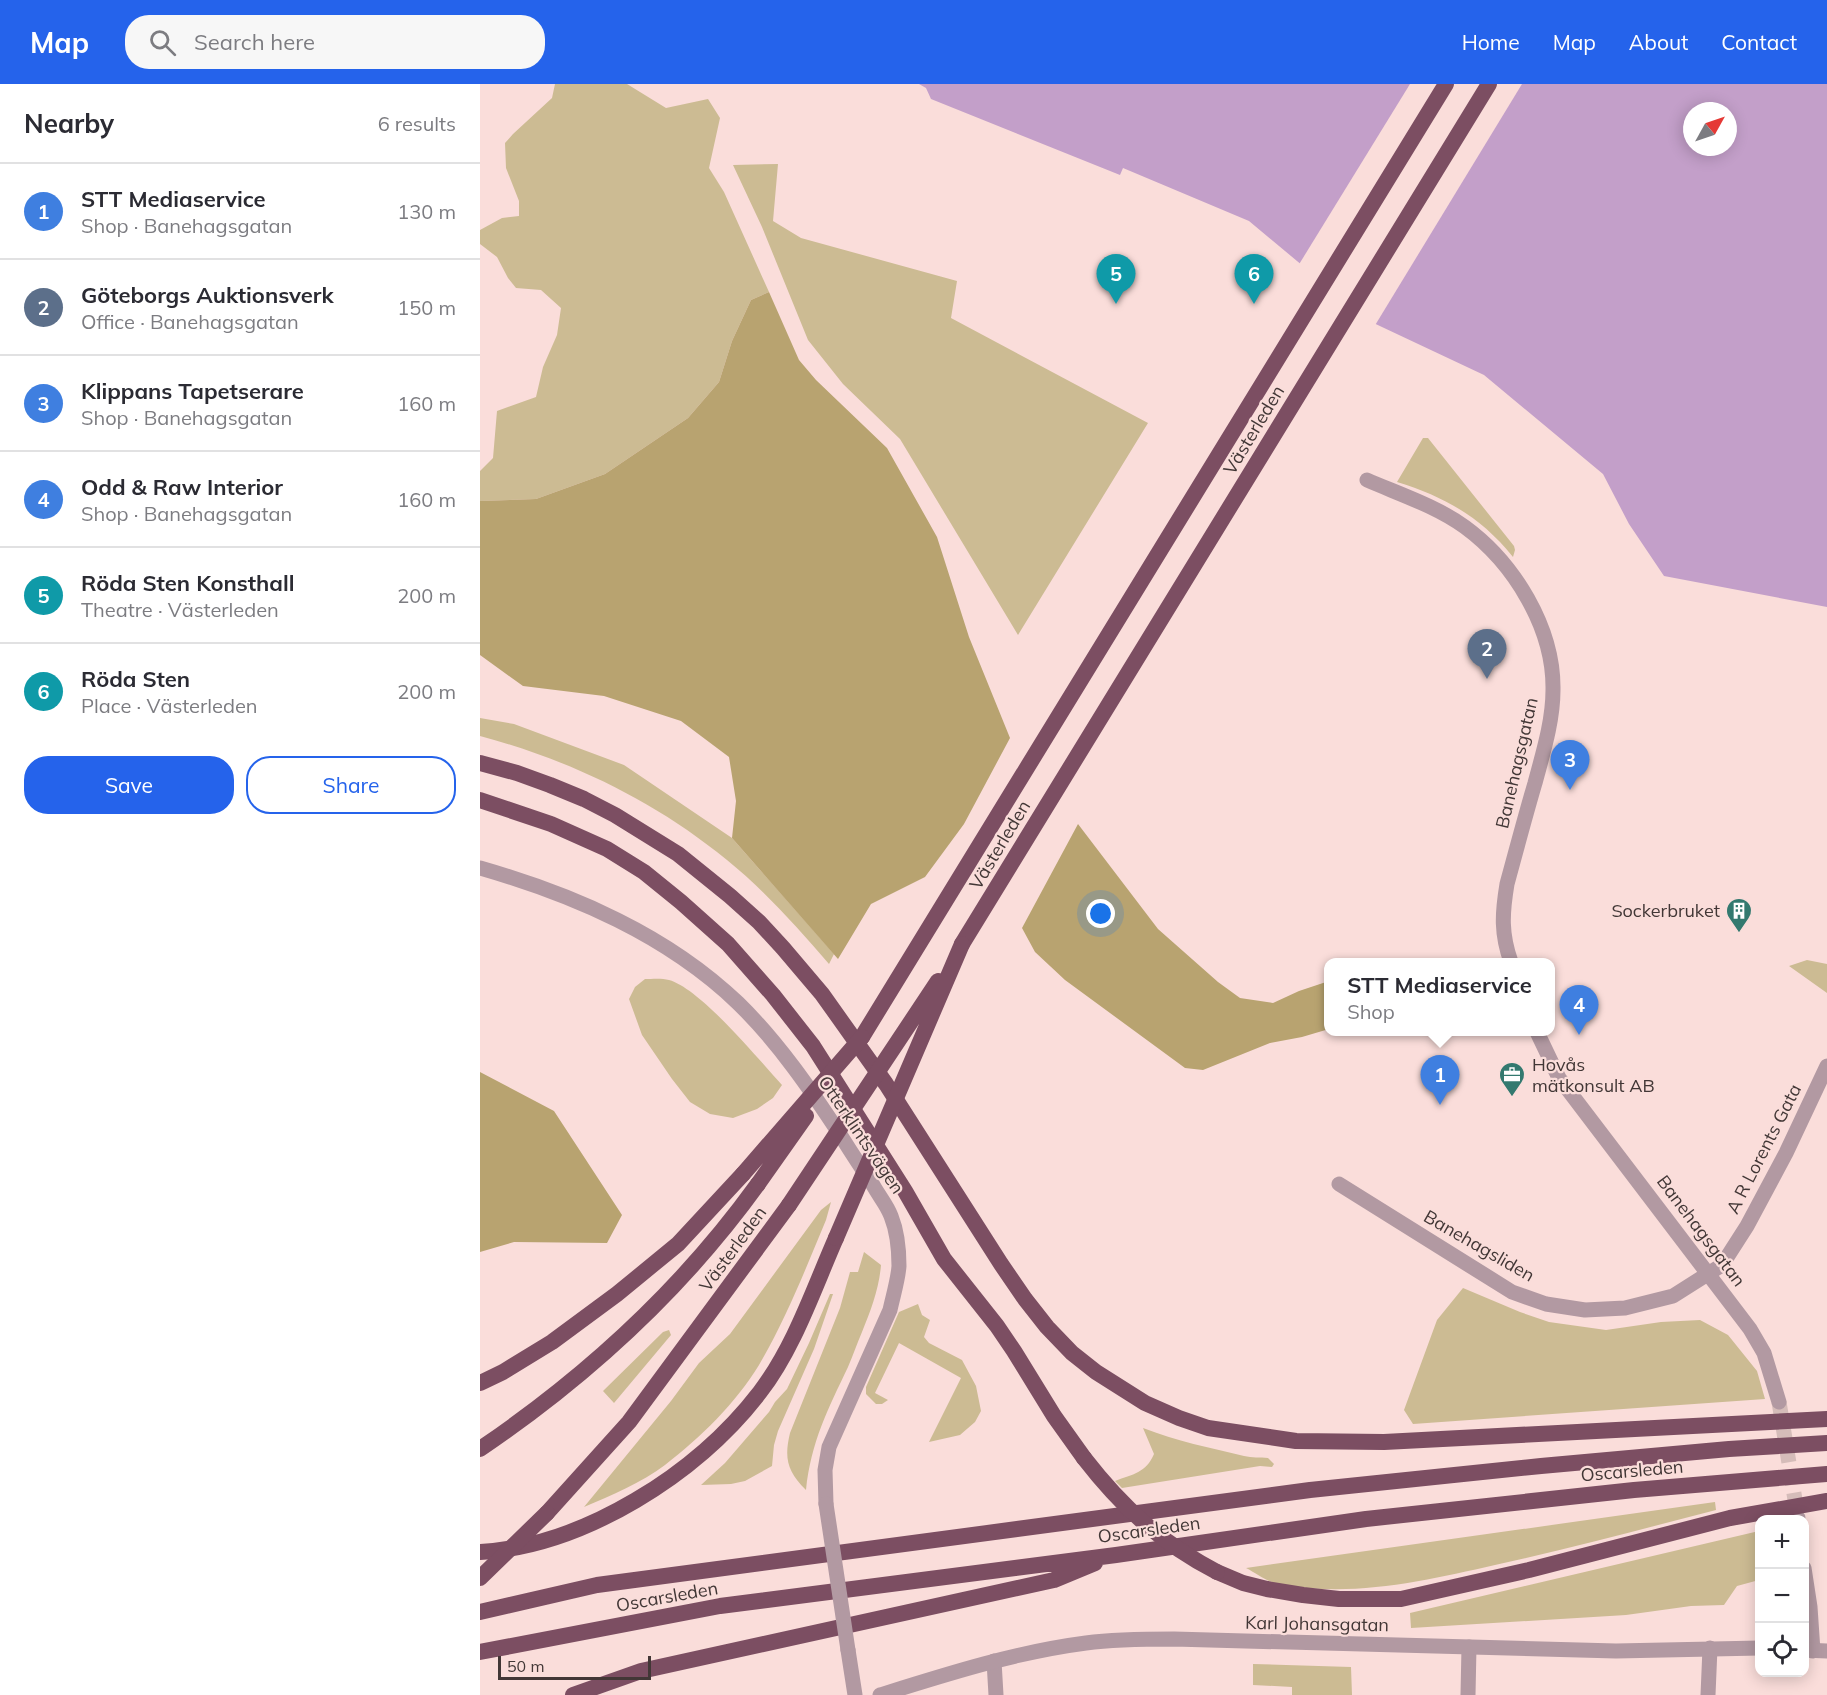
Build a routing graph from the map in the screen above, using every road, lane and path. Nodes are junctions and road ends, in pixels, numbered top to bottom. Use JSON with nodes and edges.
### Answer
{"nodes":[{"id":1,"x":1446,"y":84,"type":"edge"},
{"id":2,"x":1489,"y":84,"type":"edge"},
{"id":3,"x":1367,"y":480,"type":"dead end"},
{"id":4,"x":480,"y":763,"type":"edge"},
{"id":5,"x":480,"y":800,"type":"edge"},
{"id":6,"x":480,"y":868,"type":"edge"},
{"id":7,"x":962,"y":944,"type":"junction"},
{"id":8,"x":1510,"y":958,"type":"edge"},
{"id":9,"x":1538,"y":1036,"type":"edge"},
{"id":10,"x":862,"y":1037,"type":"junction"},
{"id":11,"x":1825,"y":1074,"type":"edge"},
{"id":12,"x":1339,"y":1184,"type":"dead end"},
{"id":13,"x":1709,"y":1274,"type":"junction"},
{"id":14,"x":480,"y":1383,"type":"edge"},
{"id":15,"x":1779,"y":1402,"type":"tunnel mouth"},
{"id":16,"x":1827,"y":1419,"type":"edge"},
{"id":17,"x":1827,"y":1443,"type":"edge"},
{"id":18,"x":480,"y":1449,"type":"edge"},
{"id":19,"x":1827,"y":1474,"type":"edge"},
{"id":20,"x":1827,"y":1501,"type":"edge"},
{"id":21,"x":480,"y":1552,"type":"edge"},
{"id":22,"x":1116,"y":1554,"type":"junction"},
{"id":23,"x":1804,"y":1569,"type":"edge"},
{"id":24,"x":480,"y":1578,"type":"edge"},
{"id":25,"x":480,"y":1612,"type":"edge"},
{"id":26,"x":1469,"y":1647,"type":"junction"},
{"id":27,"x":1710,"y":1648,"type":"junction"},
{"id":28,"x":1755,"y":1648,"type":"edge"},
{"id":29,"x":1815,"y":1651,"type":"edge"},
{"id":30,"x":480,"y":1652,"type":"edge"},
{"id":31,"x":994,"y":1661,"type":"junction"},
{"id":32,"x":573,"y":1695,"type":"edge"},
{"id":33,"x":855,"y":1695,"type":"edge"},
{"id":34,"x":880,"y":1695,"type":"edge"},
{"id":35,"x":996,"y":1695,"type":"edge"},
{"id":36,"x":1468,"y":1695,"type":"edge"},
{"id":37,"x":1708,"y":1695,"type":"edge"}],
"edges":[{"from":1,"to":10,"type":"highway","name":"Västerleden"},
{"from":2,"to":7,"type":"highway","name":"Västerleden"},
{"from":3,"to":8,"type":"street","name":"Banehagsgatan"},
{"from":4,"to":16,"type":"highway"},
{"from":5,"to":20,"type":"highway","bridge":true},
{"from":6,"to":33,"type":"street","name":"Otterklintsvägen","bridge":true},
{"from":7,"to":21,"type":"highway","bridge":true},
{"from":7,"to":24,"type":"highway","name":"Västerleden","bridge":true},
{"from":9,"to":13,"type":"street","name":"Banehagsgatan"},
{"from":10,"to":14,"type":"highway","bridge":true},
{"from":10,"to":18,"type":"highway","name":"Västerleden","bridge":true},
{"from":11,"to":13,"type":"street","name":"A R Lorents Gata"},
{"from":12,"to":13,"type":"street","name":"Banehagsliden"},
{"from":13,"to":15,"type":"street","name":"Banehagsgatan"},
{"from":17,"to":25,"type":"highway","name":"Oscarsleden"},
{"from":19,"to":22,"type":"highway","name":"Oscarsleden"},
{"from":22,"to":30,"type":"highway","name":"Oscarsleden"},
{"from":22,"to":32,"type":"highway"},
{"from":23,"to":29,"type":"street"},
{"from":26,"to":27,"type":"street","name":"Karl Johansgatan"},
{"from":26,"to":31,"type":"street","name":"Karl Johansgatan"},
{"from":26,"to":36,"type":"street"},
{"from":27,"to":28,"type":"street","name":"Karl Johansgatan"},
{"from":27,"to":37,"type":"street"},
{"from":31,"to":34,"type":"street","name":"Karl Johansgatan"},
{"from":31,"to":35,"type":"street"}]}
